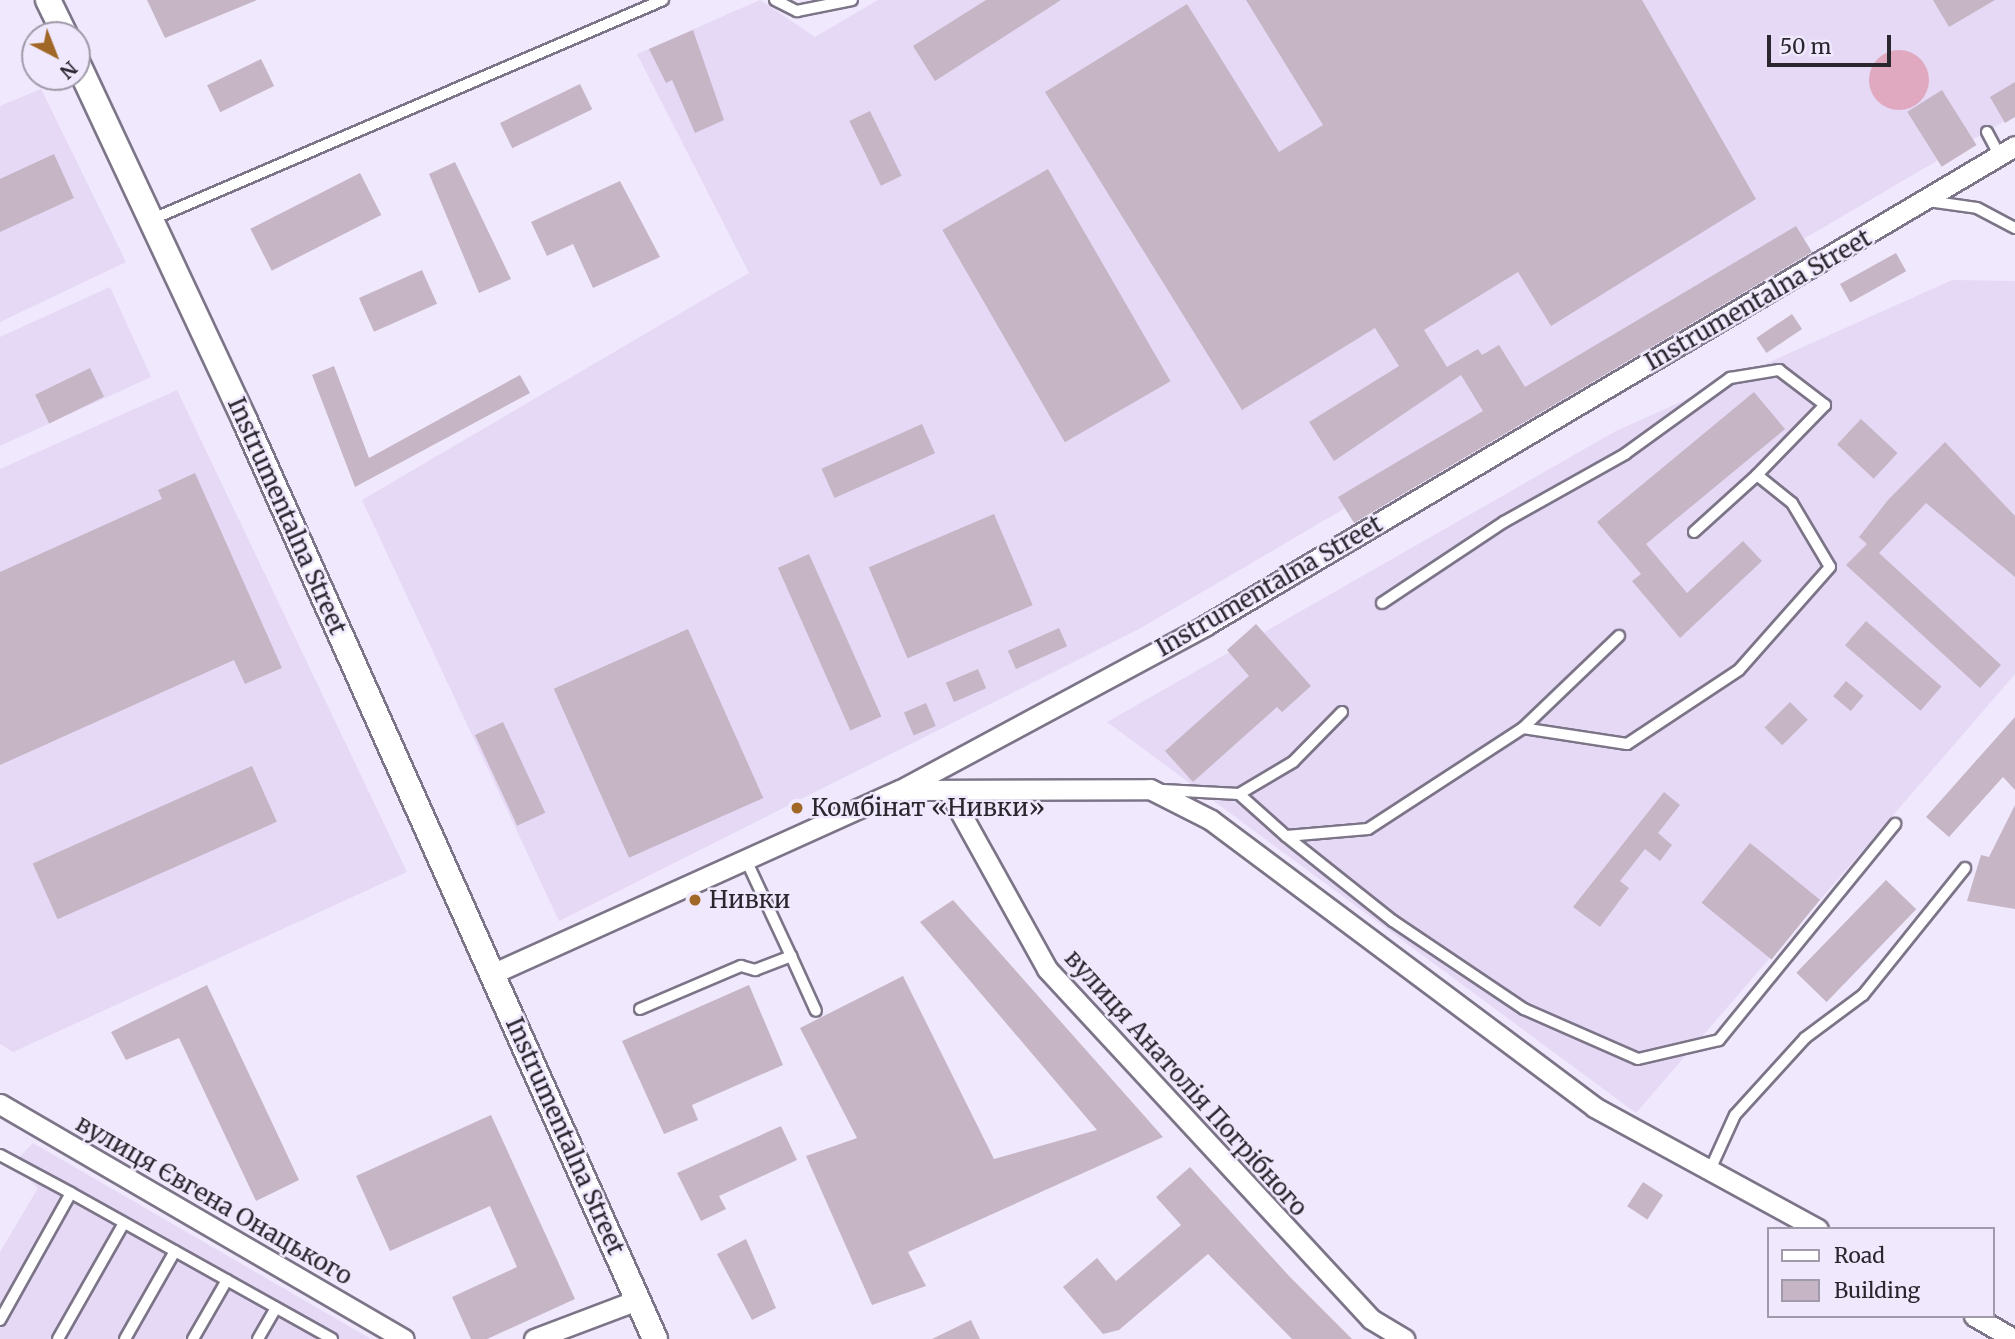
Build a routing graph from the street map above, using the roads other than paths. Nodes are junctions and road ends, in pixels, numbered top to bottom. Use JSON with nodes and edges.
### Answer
{"nodes":[{"id":1,"x":48,"y":0,"type":"edge"},
{"id":2,"x":663,"y":0,"type":"edge"},
{"id":3,"x":775,"y":0,"type":"edge"},
{"id":4,"x":852,"y":0,"type":"edge"},
{"id":5,"x":58,"y":21,"type":"edge"},
{"id":6,"x":90,"y":91,"type":"edge"},
{"id":7,"x":1987,"y":132,"type":"dead end"},
{"id":8,"x":2007,"y":150,"type":"edge"},
{"id":9,"x":1928,"y":201,"type":"junction"},
{"id":10,"x":148,"y":222,"type":"junction"},
{"id":11,"x":2015,"y":228,"type":"edge"},
{"id":12,"x":1757,"y":475,"type":"junction"},
{"id":13,"x":1693,"y":533,"type":"dead end"},
{"id":14,"x":1382,"y":603,"type":"dead end"},
{"id":15,"x":1619,"y":636,"type":"dead end"},
{"id":16,"x":1342,"y":712,"type":"dead end"},
{"id":17,"x":1523,"y":728,"type":"junction"},
{"id":18,"x":1150,"y":789,"type":"junction"},
{"id":19,"x":900,"y":790,"type":"junction"},
{"id":20,"x":949,"y":792,"type":"junction"},
{"id":21,"x":1239,"y":794,"type":"junction"},
{"id":22,"x":1895,"y":824,"type":"dead end"},
{"id":23,"x":1286,"y":836,"type":"junction"},
{"id":24,"x":745,"y":857,"type":"junction"},
{"id":25,"x":1965,"y":868,"type":"dead end"},
{"id":26,"x":791,"y":956,"type":"junction"},
{"id":27,"x":494,"y":973,"type":"junction"},
{"id":28,"x":640,"y":1009,"type":"dead end"},
{"id":29,"x":816,"y":1011,"type":"dead end"},
{"id":30,"x":0,"y":1104,"type":"edge"},
{"id":31,"x":0,"y":1155,"type":"edge"},
{"id":32,"x":1710,"y":1170,"type":"junction"},
{"id":33,"x":71,"y":1193,"type":"junction"},
{"id":34,"x":124,"y":1223,"type":"junction"},
{"id":35,"x":1814,"y":1227,"type":"edge"},
{"id":36,"x":174,"y":1251,"type":"junction"},
{"id":37,"x":227,"y":1280,"type":"junction"},
{"id":38,"x":637,"y":1300,"type":"junction"},
{"id":39,"x":276,"y":1308,"type":"junction"},
{"id":40,"x":1977,"y":1318,"type":"edge"},
{"id":41,"x":0,"y":1320,"type":"edge"},
{"id":42,"x":327,"y":1338,"type":"edge"},
{"id":43,"x":58,"y":1339,"type":"edge"},
{"id":44,"x":125,"y":1339,"type":"edge"},
{"id":45,"x":193,"y":1339,"type":"edge"},
{"id":46,"x":258,"y":1339,"type":"edge"},
{"id":47,"x":404,"y":1339,"type":"edge"},
{"id":48,"x":534,"y":1339,"type":"edge"},
{"id":49,"x":655,"y":1339,"type":"edge"},
{"id":50,"x":1404,"y":1339,"type":"edge"},
{"id":51,"x":2014,"y":1339,"type":"edge"}],
"edges":[{"from":1,"to":5,"type":"street"},
{"from":2,"to":10,"type":"lane"},
{"from":3,"to":4,"type":"lane"},
{"from":6,"to":10,"type":"street","name":"Instrumentalna Street"},
{"from":7,"to":8,"type":"lane"},
{"from":8,"to":9,"type":"street","name":"Instrumentalna Street"},
{"from":9,"to":11,"type":"lane"},
{"from":9,"to":19,"type":"street","name":"Instrumentalna Street"},
{"from":10,"to":27,"type":"street","name":"Instrumentalna Street"},
{"from":12,"to":13,"type":"lane"},
{"from":12,"to":14,"type":"lane"},
{"from":12,"to":17,"type":"lane"},
{"from":15,"to":17,"type":"lane"},
{"from":16,"to":21,"type":"lane"},
{"from":17,"to":23,"type":"lane"},
{"from":18,"to":20,"type":"street"},
{"from":18,"to":21,"type":"lane"},
{"from":18,"to":32,"type":"street"},
{"from":19,"to":20,"type":"street"},
{"from":19,"to":24,"type":"street","name":"Instrumentalna Street"},
{"from":20,"to":50,"type":"street","name":"вулиця Анатолія Погрібного"},
{"from":21,"to":23,"type":"lane"},
{"from":22,"to":23,"type":"lane"},
{"from":24,"to":26,"type":"lane"},
{"from":24,"to":27,"type":"street","name":"Instrumentalna Street"},
{"from":25,"to":32,"type":"lane"},
{"from":26,"to":28,"type":"lane"},
{"from":26,"to":29,"type":"lane"},
{"from":27,"to":38,"type":"street","name":"Instrumentalna Street"},
{"from":30,"to":47,"type":"street","name":"вулиця Євгена Онацького"},
{"from":31,"to":33,"type":"lane"},
{"from":32,"to":35,"type":"street"},
{"from":33,"to":34,"type":"lane"},
{"from":33,"to":41,"type":"lane"},
{"from":34,"to":36,"type":"lane"},
{"from":34,"to":43,"type":"lane"},
{"from":36,"to":37,"type":"lane"},
{"from":36,"to":44,"type":"lane"},
{"from":37,"to":39,"type":"lane"},
{"from":37,"to":45,"type":"lane"},
{"from":38,"to":48,"type":"street"},
{"from":38,"to":49,"type":"street","name":"Instrumentalna Street"},
{"from":39,"to":42,"type":"lane"},
{"from":39,"to":46,"type":"lane"},
{"from":40,"to":51,"type":"street"}]}
